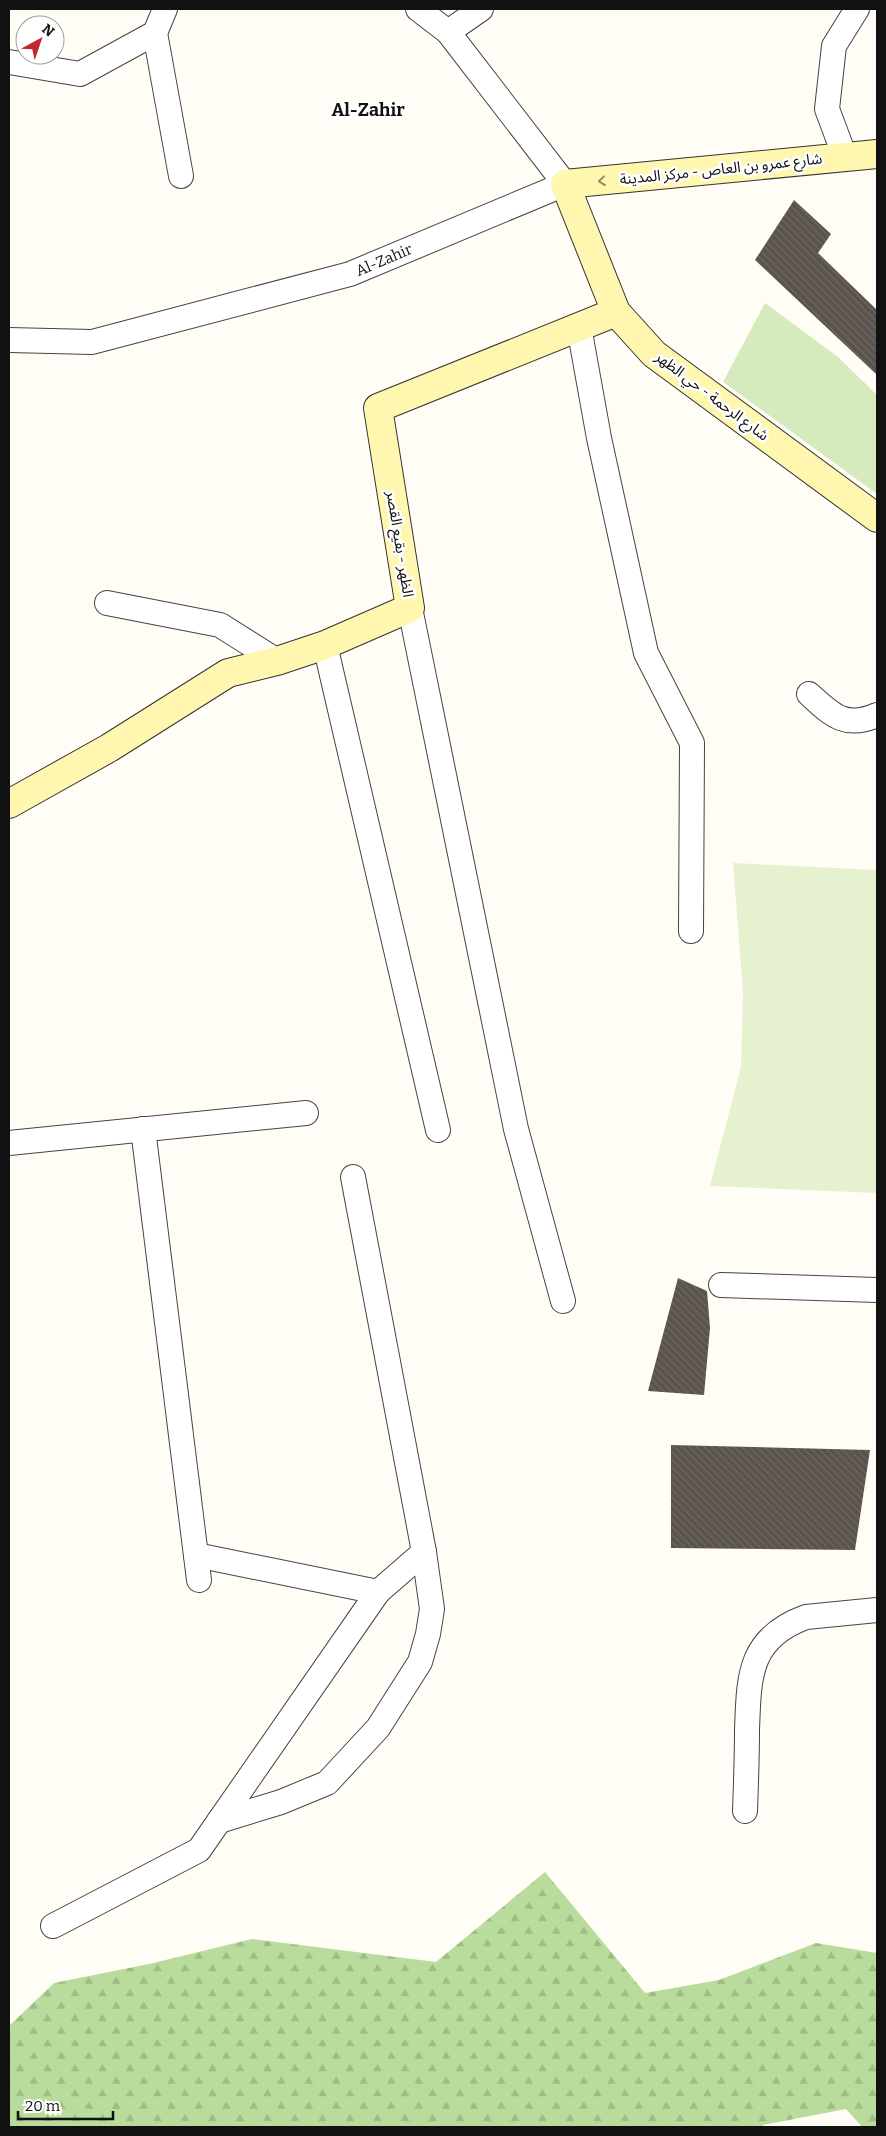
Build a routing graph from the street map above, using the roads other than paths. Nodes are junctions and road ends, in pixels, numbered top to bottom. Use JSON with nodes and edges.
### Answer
{"nodes":[{"id":1,"x":165,"y":9,"type":"edge"},
{"id":2,"x":418,"y":9,"type":"edge"},
{"id":3,"x":482,"y":9,"type":"edge"},
{"id":4,"x":857,"y":9,"type":"edge"},
{"id":5,"x":448,"y":32,"type":"junction"},
{"id":6,"x":155,"y":33,"type":"junction"},
{"id":7,"x":9,"y":62,"type":"edge"},
{"id":8,"x":877,"y":154,"type":"edge"},
{"id":9,"x":845,"y":157,"type":"junction"},
{"id":10,"x":181,"y":176,"type":"dead end"},
{"id":11,"x":565,"y":184,"type":"junction"},
{"id":12,"x":616,"y":312,"type":"junction"},
{"id":13,"x":579,"y":327,"type":"junction"},
{"id":14,"x":9,"y":340,"type":"edge"},
{"id":15,"x":877,"y":518,"type":"edge"},
{"id":16,"x":108,"y":603,"type":"dead end"},
{"id":17,"x":410,"y":608,"type":"junction"},
{"id":18,"x":325,"y":645,"type":"junction"},
{"id":19,"x":277,"y":661,"type":"junction"},
{"id":20,"x":810,"y":694,"type":"dead end"},
{"id":21,"x":877,"y":715,"type":"edge"},
{"id":22,"x":9,"y":804,"type":"edge"},
{"id":23,"x":691,"y":931,"type":"dead end"},
{"id":24,"x":306,"y":1113,"type":"dead end"},
{"id":25,"x":144,"y":1130,"type":"junction"},
{"id":26,"x":438,"y":1130,"type":"dead end"},
{"id":27,"x":9,"y":1143,"type":"edge"},
{"id":28,"x":353,"y":1177,"type":"dead end"},
{"id":29,"x":721,"y":1285,"type":"dead end"},
{"id":30,"x":877,"y":1290,"type":"edge"},
{"id":31,"x":563,"y":1301,"type":"dead end"},
{"id":32,"x":424,"y":1552,"type":"junction"},
{"id":33,"x":196,"y":1555,"type":"junction"},
{"id":34,"x":199,"y":1580,"type":"dead end"},
{"id":35,"x":378,"y":1592,"type":"junction"},
{"id":36,"x":877,"y":1610,"type":"edge"},
{"id":37,"x":745,"y":1811,"type":"dead end"},
{"id":38,"x":219,"y":1821,"type":"junction"},
{"id":39,"x":53,"y":1926,"type":"dead end"}],
"edges":[{"from":1,"to":6,"type":"street"},
{"from":2,"to":5,"type":"street"},
{"from":3,"to":5,"type":"street"},
{"from":4,"to":9,"type":"street"},
{"from":5,"to":11,"type":"street"},
{"from":6,"to":7,"type":"street"},
{"from":6,"to":10,"type":"street"},
{"from":8,"to":9,"type":"street","name":"شارع عمرو بن العاص - مركز المدينة"},
{"from":9,"to":11,"type":"street","name":"شارع عمرو بن العاص - مركز المدينة","one_way":true},
{"from":11,"to":12,"type":"street","name":"شارع الرحمة - حي الظهر"},
{"from":11,"to":14,"type":"street","name":"Al-Zahir"},
{"from":12,"to":13,"type":"street","name":"الظهر - بقيع القصر"},
{"from":12,"to":15,"type":"street","name":"شارع الرحمة - حي الظهر"},
{"from":13,"to":17,"type":"street","name":"الظهر - بقيع القصر"},
{"from":13,"to":23,"type":"street"},
{"from":16,"to":19,"type":"street"},
{"from":17,"to":18,"type":"street","name":"الظهر - بقيع القصر"},
{"from":17,"to":31,"type":"street"},
{"from":18,"to":19,"type":"street","name":"الظهر - بقيع القصر"},
{"from":18,"to":26,"type":"street"},
{"from":19,"to":22,"type":"street","name":"الظهر - بقيع القصر"},
{"from":20,"to":21,"type":"street"},
{"from":24,"to":25,"type":"street"},
{"from":25,"to":27,"type":"street"},
{"from":25,"to":33,"type":"street"},
{"from":28,"to":32,"type":"street"},
{"from":29,"to":30,"type":"street"},
{"from":32,"to":35,"type":"street"},
{"from":32,"to":38,"type":"street"},
{"from":33,"to":34,"type":"street"},
{"from":33,"to":35,"type":"street"},
{"from":35,"to":38,"type":"street"},
{"from":36,"to":37,"type":"street"},
{"from":38,"to":39,"type":"street"}]}
